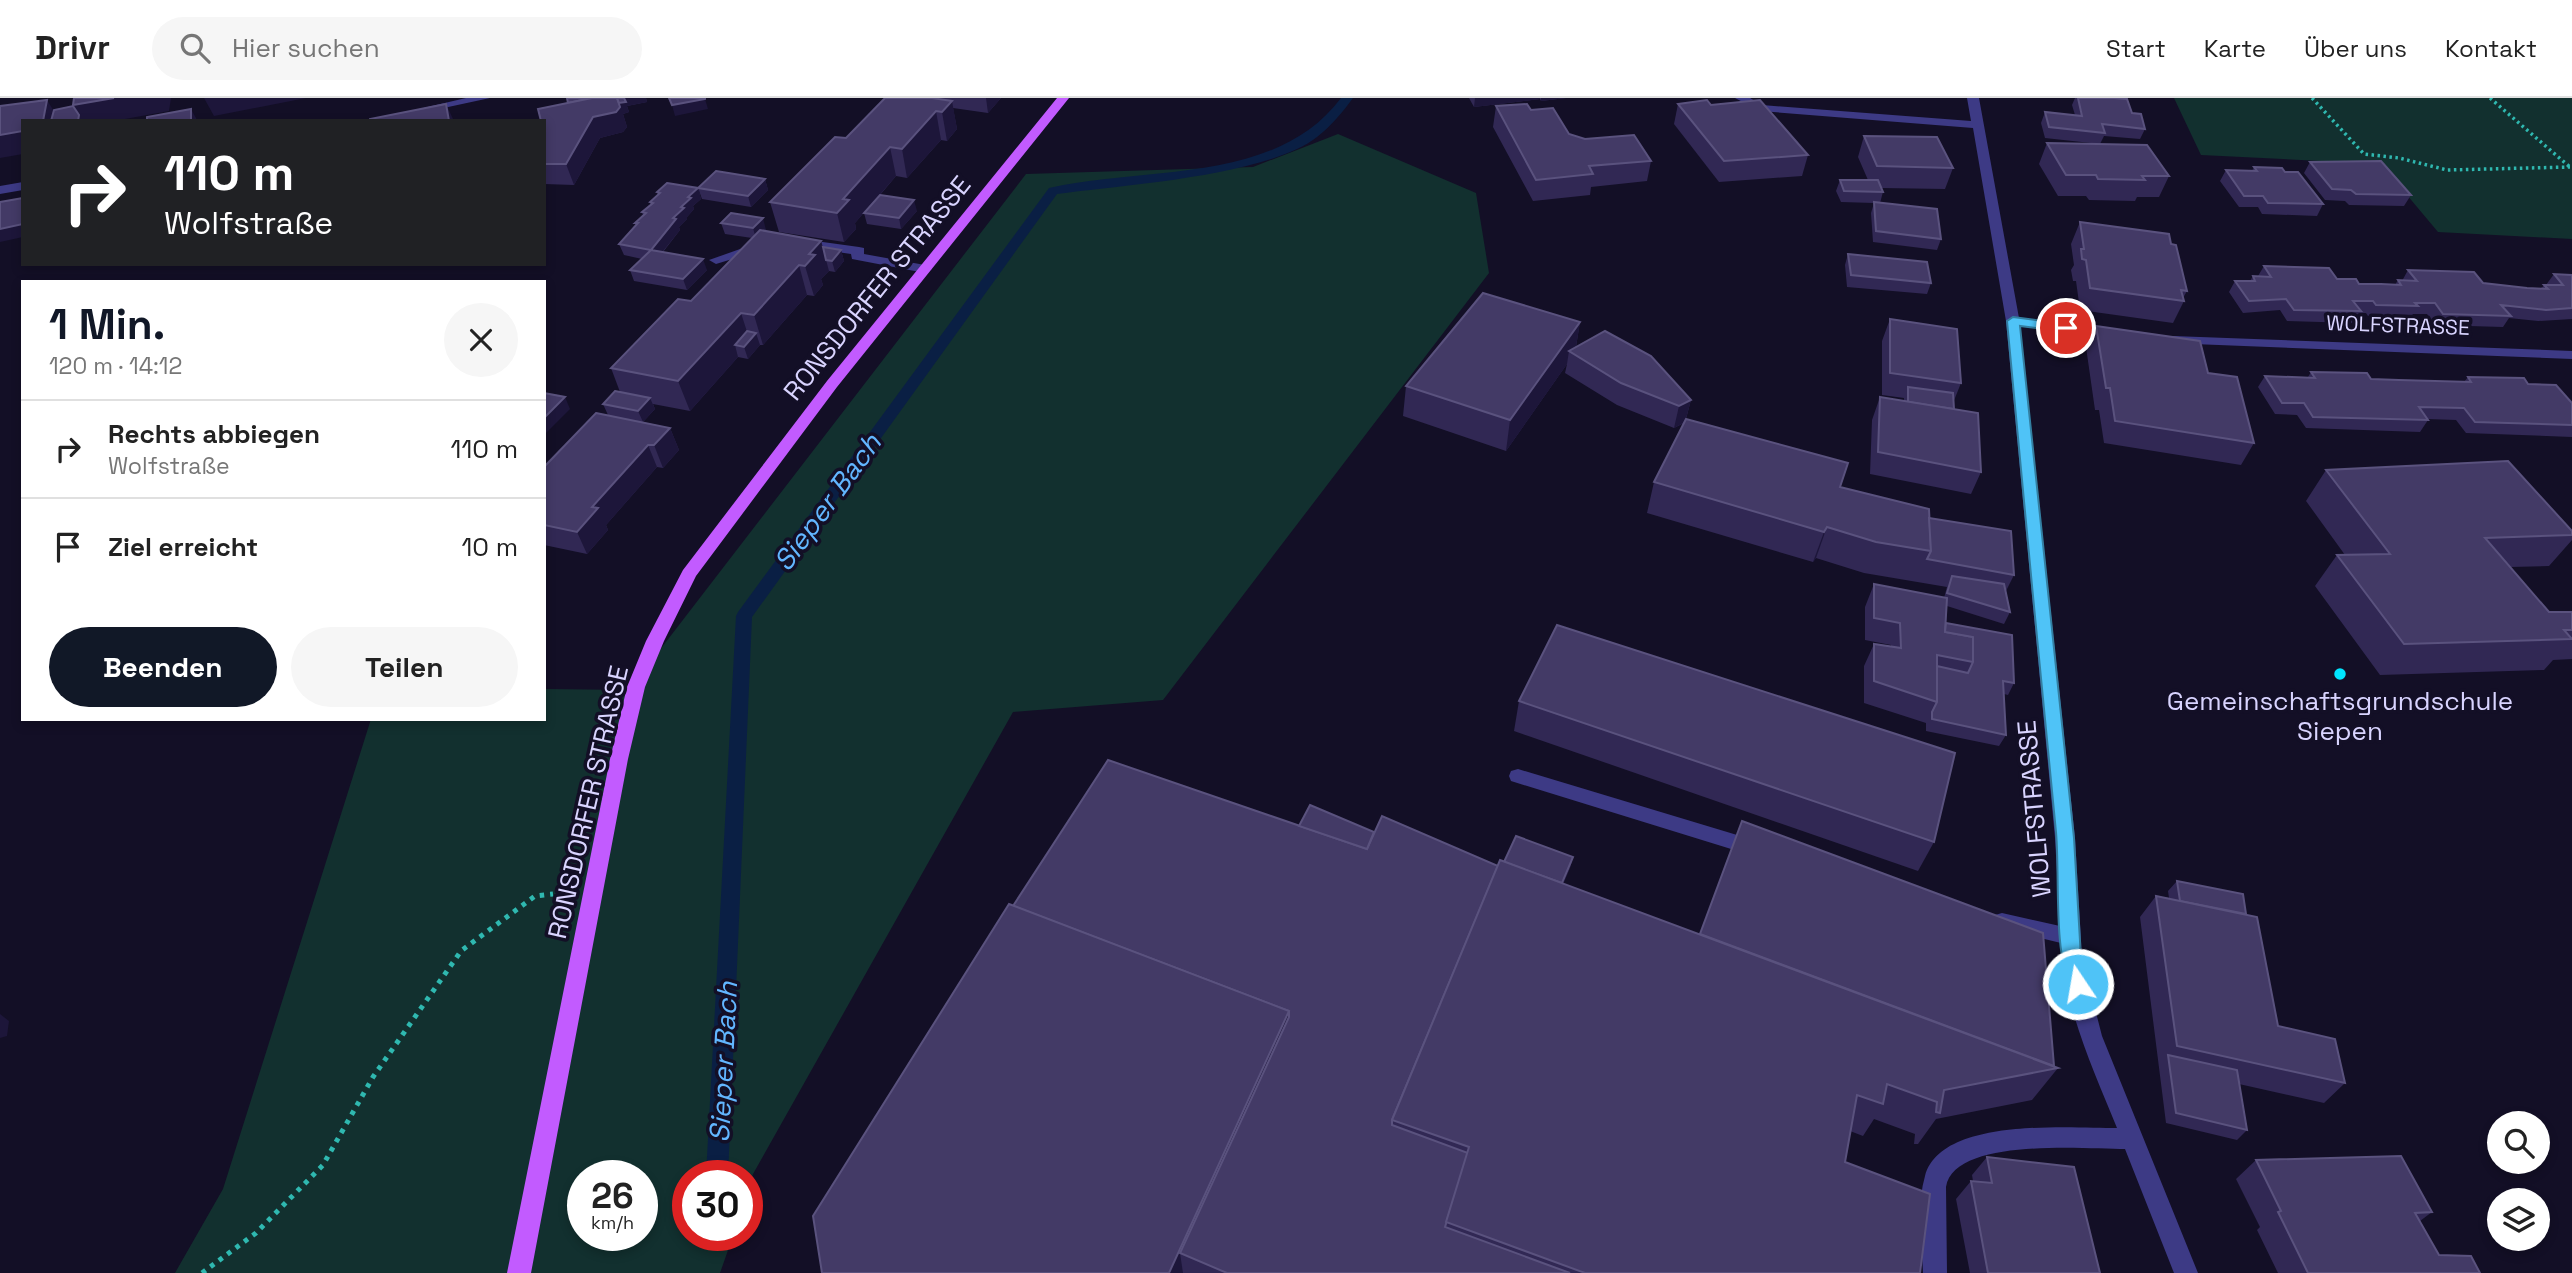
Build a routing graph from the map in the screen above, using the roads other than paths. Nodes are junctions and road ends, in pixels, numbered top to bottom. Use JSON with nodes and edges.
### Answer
{"nodes":[{"id":1,"x":484,"y":98,"type":"edge"},
{"id":2,"x":1063,"y":98,"type":"edge"},
{"id":3,"x":1741,"y":98,"type":"edge"},
{"id":4,"x":1973,"y":98,"type":"edge"},
{"id":5,"x":418,"y":111,"type":"edge"},
{"id":6,"x":1978,"y":125,"type":"junction"},
{"id":7,"x":21,"y":186,"type":"edge"},
{"id":8,"x":0,"y":190,"type":"edge"},
{"id":9,"x":716,"y":260,"type":"dead end"},
{"id":10,"x":925,"y":269,"type":"junction"},
{"id":11,"x":2013,"y":321,"type":"junction"},
{"id":12,"x":2133,"y":337,"type":"edge"},
{"id":13,"x":2160,"y":339,"type":"edge"},
{"id":14,"x":2572,"y":355,"type":"edge"},
{"id":15,"x":1518,"y":776,"type":"dead end"},
{"id":16,"x":1778,"y":855,"type":"edge"},
{"id":17,"x":1985,"y":917,"type":"edge"},
{"id":18,"x":2070,"y":937,"type":"junction"},
{"id":19,"x":2131,"y":1138,"type":"junction"},
{"id":20,"x":519,"y":1273,"type":"edge"},
{"id":21,"x":1935,"y":1273,"type":"edge"},
{"id":22,"x":2186,"y":1273,"type":"edge"}],
"edges":[{"from":1,"to":5,"type":"street"},
{"from":2,"to":10,"type":"main road","name":"RONSDORFER STRASSE"},
{"from":3,"to":6,"type":"street"},
{"from":4,"to":6,"type":"street","name":"WOLFSTRASSE"},
{"from":6,"to":11,"type":"street","name":"WOLFSTRASSE"},
{"from":7,"to":8,"type":"street"},
{"from":9,"to":10,"type":"street"},
{"from":10,"to":20,"type":"main road","name":"RONSDORFER STRASSE"},
{"from":11,"to":12,"type":"street"},
{"from":11,"to":18,"type":"street","name":"WOLFSTRASSE"},
{"from":13,"to":14,"type":"street","name":"WOLFSTRASSE"},
{"from":15,"to":16,"type":"street"},
{"from":17,"to":18,"type":"street"},
{"from":18,"to":19,"type":"street","name":"WOLFSTRASSE"},
{"from":19,"to":21,"type":"street"},
{"from":19,"to":22,"type":"street","name":"WOLFSTRASSE"}]}
